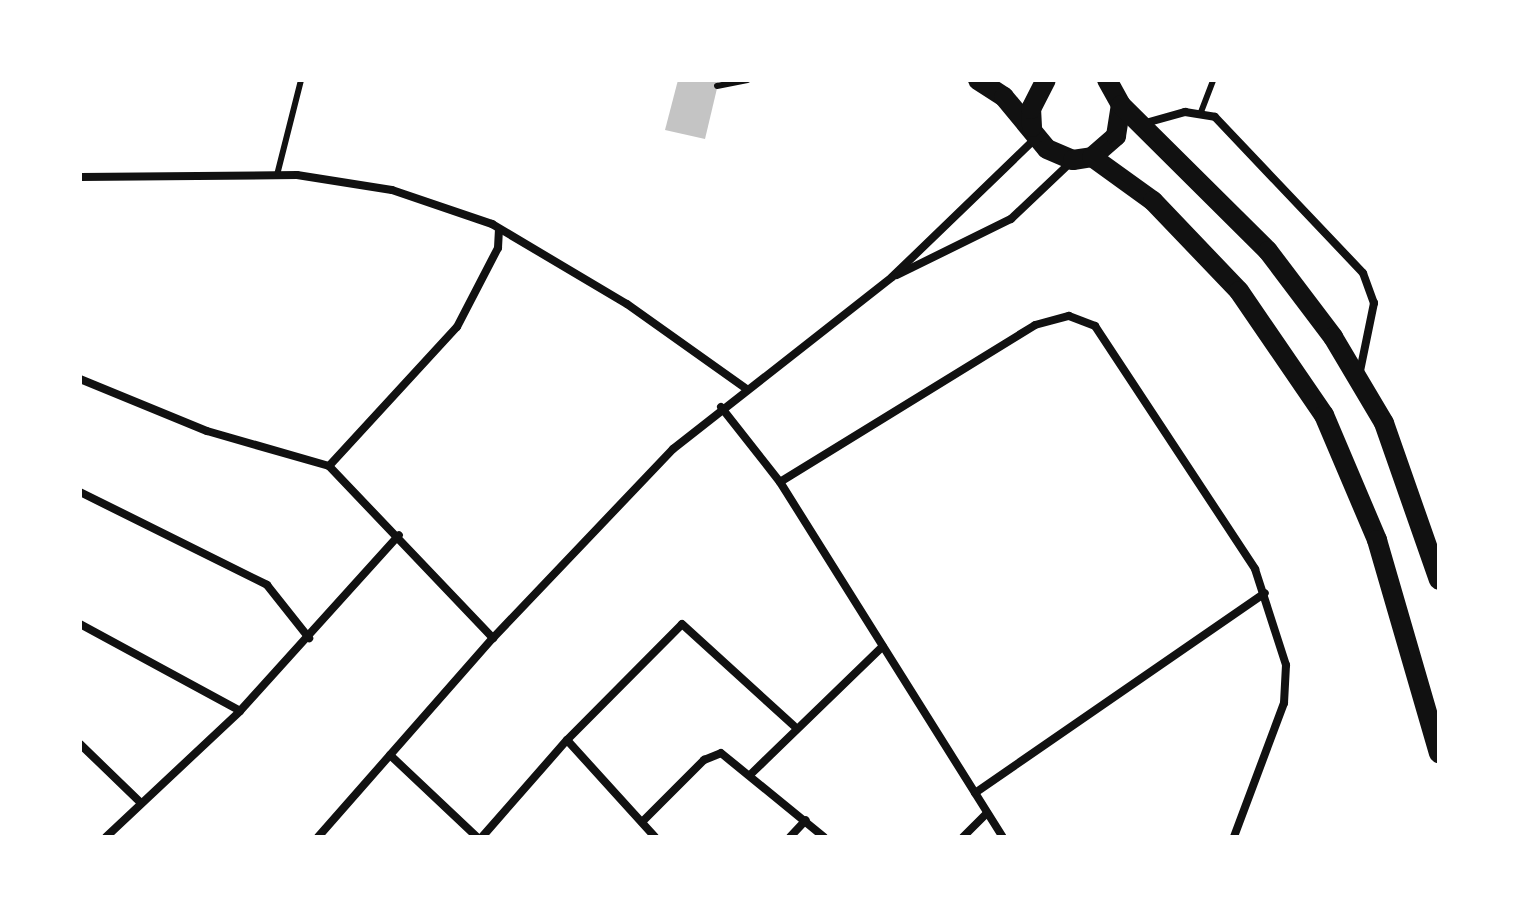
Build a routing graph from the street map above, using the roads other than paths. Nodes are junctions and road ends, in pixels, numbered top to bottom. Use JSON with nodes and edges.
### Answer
{"nodes":[{"id":1,"x":301,"y":80,"type":"edge"},
{"id":2,"x":747,"y":80,"type":"edge"},
{"id":3,"x":978,"y":80,"type":"edge"},
{"id":4,"x":1046,"y":80,"type":"edge"},
{"id":5,"x":1107,"y":80,"type":"edge"},
{"id":6,"x":1213,"y":80,"type":"edge"},
{"id":7,"x":717,"y":86,"type":"dead end"},
{"id":8,"x":1121,"y":105,"type":"junction"},
{"id":9,"x":1201,"y":112,"type":"junction"},
{"id":10,"x":1141,"y":124,"type":"junction"},
{"id":11,"x":1034,"y":132,"type":"junction"},
{"id":12,"x":1083,"y":158,"type":"junction"},
{"id":13,"x":277,"y":175,"type":"junction"},
{"id":14,"x":80,"y":177,"type":"edge"},
{"id":15,"x":499,"y":230,"type":"junction"},
{"id":16,"x":892,"y":277,"type":"junction"},
{"id":17,"x":1359,"y":377,"type":"junction"},
{"id":18,"x":80,"y":379,"type":"edge"},
{"id":19,"x":745,"y":388,"type":"junction"},
{"id":20,"x":721,"y":407,"type":"junction"},
{"id":21,"x":329,"y":466,"type":"junction"},
{"id":22,"x":780,"y":482,"type":"junction"},
{"id":23,"x":80,"y":492,"type":"edge"},
{"id":24,"x":399,"y":535,"type":"junction"},
{"id":25,"x":1439,"y":580,"type":"edge"},
{"id":26,"x":1265,"y":593,"type":"junction"},
{"id":27,"x":80,"y":624,"type":"edge"},
{"id":28,"x":309,"y":638,"type":"junction"},
{"id":29,"x":493,"y":638,"type":"junction"},
{"id":30,"x":883,"y":646,"type":"junction"},
{"id":31,"x":240,"y":711,"type":"junction"},
{"id":32,"x":794,"y":726,"type":"junction"},
{"id":33,"x":567,"y":740,"type":"junction"},
{"id":34,"x":80,"y":744,"type":"edge"},
{"id":35,"x":1439,"y":753,"type":"edge"},
{"id":36,"x":390,"y":755,"type":"junction"},
{"id":37,"x":752,"y":773,"type":"junction"},
{"id":38,"x":975,"y":793,"type":"junction"},
{"id":39,"x":141,"y":803,"type":"junction"},
{"id":40,"x":987,"y":813,"type":"junction"},
{"id":41,"x":806,"y":820,"type":"junction"},
{"id":42,"x":642,"y":822,"type":"junction"},
{"id":43,"x":106,"y":837,"type":"edge"},
{"id":44,"x":318,"y":837,"type":"edge"},
{"id":45,"x":480,"y":837,"type":"edge"},
{"id":46,"x":655,"y":837,"type":"edge"},
{"id":47,"x":790,"y":837,"type":"edge"},
{"id":48,"x":824,"y":837,"type":"edge"},
{"id":49,"x":963,"y":837,"type":"edge"},
{"id":50,"x":1003,"y":837,"type":"edge"},
{"id":51,"x":1234,"y":837,"type":"edge"}],
"edges":[{"from":1,"to":13,"type":"lane"},
{"from":2,"to":7,"type":"lane"},
{"from":3,"to":11,"type":"highway"},
{"from":4,"to":11,"type":"highway"},
{"from":5,"to":8,"type":"highway"},
{"from":6,"to":9,"type":"lane"},
{"from":8,"to":10,"type":"highway"},
{"from":8,"to":12,"type":"highway"},
{"from":9,"to":10,"type":"street"},
{"from":9,"to":17,"type":"street"},
{"from":10,"to":17,"type":"highway"},
{"from":11,"to":12,"type":"highway"},
{"from":11,"to":16,"type":"street"},
{"from":12,"to":16,"type":"street"},
{"from":12,"to":35,"type":"highway"},
{"from":13,"to":14,"type":"street"},
{"from":13,"to":15,"type":"street"},
{"from":15,"to":19,"type":"street"},
{"from":15,"to":21,"type":"street"},
{"from":16,"to":19,"type":"street"},
{"from":17,"to":25,"type":"highway"},
{"from":18,"to":21,"type":"street"},
{"from":19,"to":20,"type":"street"},
{"from":20,"to":22,"type":"street"},
{"from":20,"to":29,"type":"street"},
{"from":21,"to":24,"type":"street"},
{"from":22,"to":26,"type":"street"},
{"from":22,"to":30,"type":"street"},
{"from":23,"to":28,"type":"street"},
{"from":24,"to":28,"type":"street"},
{"from":24,"to":29,"type":"street"},
{"from":26,"to":38,"type":"street"},
{"from":26,"to":51,"type":"street"},
{"from":27,"to":31,"type":"street"},
{"from":28,"to":31,"type":"street"},
{"from":29,"to":36,"type":"street"},
{"from":30,"to":32,"type":"street"},
{"from":30,"to":38,"type":"street"},
{"from":31,"to":39,"type":"street"},
{"from":32,"to":33,"type":"street"},
{"from":32,"to":37,"type":"street"},
{"from":33,"to":42,"type":"street"},
{"from":33,"to":45,"type":"street"},
{"from":34,"to":39,"type":"street"},
{"from":36,"to":44,"type":"street"},
{"from":36,"to":45,"type":"street"},
{"from":37,"to":41,"type":"street"},
{"from":37,"to":42,"type":"street"},
{"from":38,"to":40,"type":"street"},
{"from":39,"to":43,"type":"street"},
{"from":40,"to":49,"type":"street"},
{"from":40,"to":50,"type":"street"},
{"from":41,"to":47,"type":"street"},
{"from":41,"to":48,"type":"street"},
{"from":42,"to":46,"type":"street"}]}
